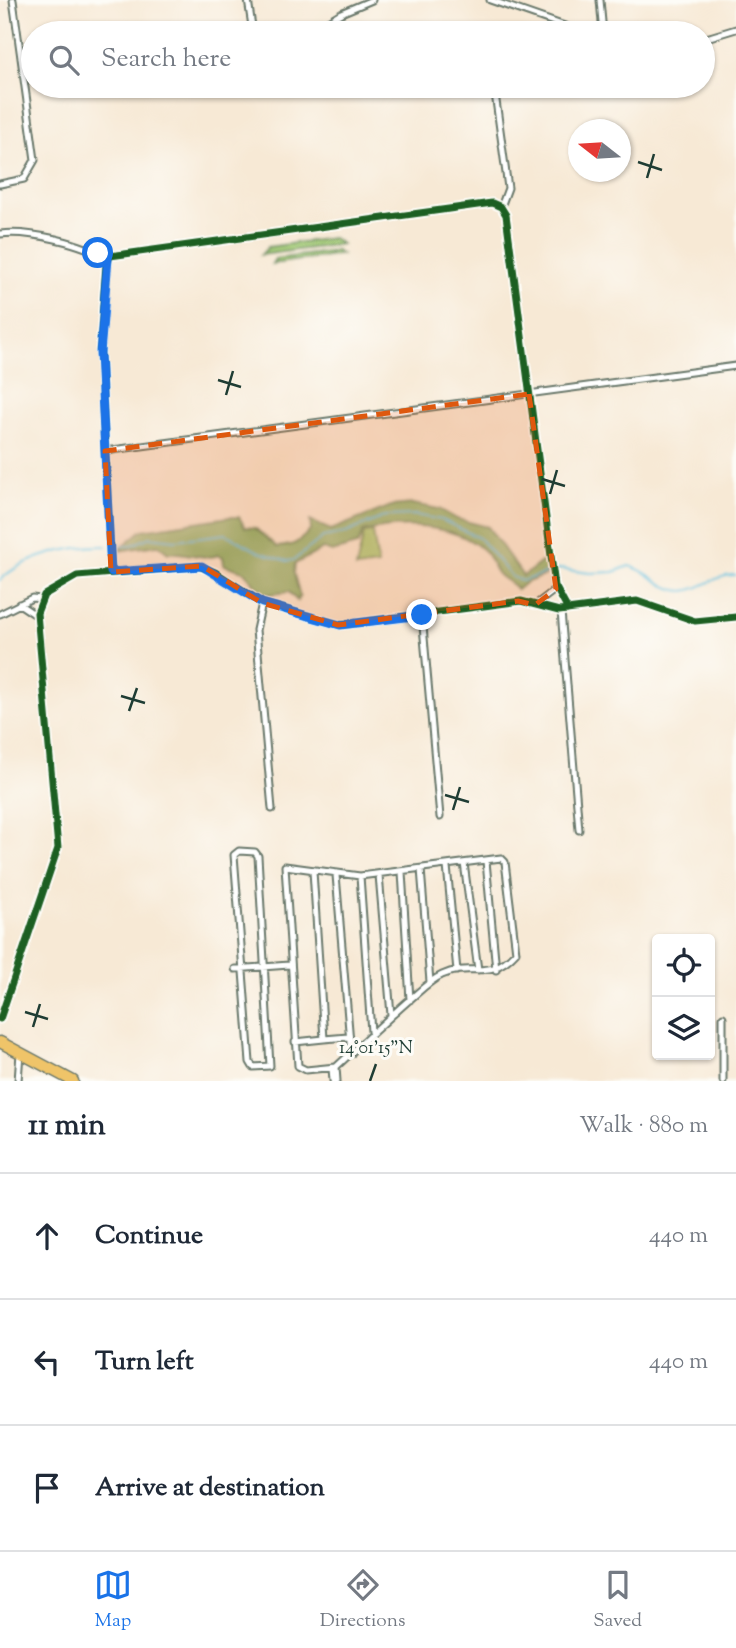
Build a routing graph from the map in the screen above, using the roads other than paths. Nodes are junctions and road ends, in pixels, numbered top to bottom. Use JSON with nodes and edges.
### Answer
{"nodes":[{"id":1,"x":13,"y":0,"type":"edge"},
{"id":2,"x":248,"y":0,"type":"edge"},
{"id":3,"x":372,"y":0,"type":"edge"},
{"id":4,"x":490,"y":0,"type":"edge"},
{"id":5,"x":600,"y":0,"type":"edge"},
{"id":6,"x":251,"y":21,"type":"edge"},
{"id":7,"x":328,"y":21,"type":"edge"},
{"id":8,"x":550,"y":21,"type":"edge"},
{"id":9,"x":602,"y":21,"type":"edge"},
{"id":10,"x":736,"y":29,"type":"edge"},
{"id":11,"x":715,"y":35,"type":"edge"},
{"id":12,"x":21,"y":58,"type":"edge"},
{"id":13,"x":26,"y":98,"type":"edge"},
{"id":14,"x":496,"y":98,"type":"edge"},
{"id":15,"x":0,"y":184,"type":"edge"},
{"id":16,"x":501,"y":207,"type":"junction"},
{"id":17,"x":0,"y":234,"type":"edge"},
{"id":18,"x":108,"y":259,"type":"junction"},
{"id":19,"x":736,"y":366,"type":"edge"},
{"id":20,"x":529,"y":394,"type":"junction"},
{"id":21,"x":105,"y":451,"type":"junction"},
{"id":22,"x":111,"y":572,"type":"junction"},
{"id":23,"x":556,"y":589,"type":"junction"},
{"id":24,"x":41,"y":599,"type":"junction"},
{"id":25,"x":262,"y":603,"type":"junction"},
{"id":26,"x":19,"y":604,"type":"junction"},
{"id":27,"x":535,"y":605,"type":"junction"},
{"id":28,"x":564,"y":610,"type":"junction"},
{"id":29,"x":0,"y":614,"type":"edge"},
{"id":30,"x":422,"y":615,"type":"junction"},
{"id":31,"x":37,"y":616,"type":"junction"},
{"id":32,"x":736,"y":617,"type":"edge"},
{"id":33,"x":272,"y":809,"type":"dead end"},
{"id":34,"x":440,"y":817,"type":"dead end"},
{"id":35,"x":579,"y":830,"type":"dead end"},
{"id":36,"x":486,"y":860,"type":"junction"},
{"id":37,"x":464,"y":863,"type":"junction"},
{"id":38,"x":447,"y":866,"type":"junction"},
{"id":39,"x":421,"y":869,"type":"junction"},
{"id":40,"x":313,"y":871,"type":"junction"},
{"id":41,"x":402,"y":872,"type":"junction"},
{"id":42,"x":336,"y":874,"type":"junction"},
{"id":43,"x":379,"y":875,"type":"junction"},
{"id":44,"x":360,"y":876,"type":"junction"},
{"id":45,"x":289,"y":965,"type":"junction"},
{"id":46,"x":263,"y":968,"type":"junction"},
{"id":47,"x":235,"y":969,"type":"dead end"},
{"id":48,"x":243,"y":969,"type":"junction"},
{"id":49,"x":478,"y":970,"type":"junction"},
{"id":50,"x":496,"y":970,"type":"junction"},
{"id":51,"x":457,"y":971,"type":"junction"},
{"id":52,"x":430,"y":982,"type":"junction"},
{"id":53,"x":410,"y":1000,"type":"junction"},
{"id":54,"x":391,"y":1015,"type":"junction"},
{"id":55,"x":723,"y":1017,"type":"dead end"},
{"id":56,"x":0,"y":1019,"type":"edge"},
{"id":57,"x":371,"y":1032,"type":"junction"},
{"id":58,"x":348,"y":1037,"type":"junction"},
{"id":59,"x":324,"y":1039,"type":"junction"},
{"id":60,"x":0,"y":1042,"type":"edge"},
{"id":61,"x":295,"y":1042,"type":"junction"},
{"id":62,"x":20,"y":1053,"type":"junction"},
{"id":63,"x":351,"y":1054,"type":"junction"},
{"id":64,"x":334,"y":1068,"type":"junction"},
{"id":65,"x":18,"y":1081,"type":"edge"},
{"id":66,"x":73,"y":1081,"type":"edge"},
{"id":67,"x":335,"y":1081,"type":"edge"},
{"id":68,"x":723,"y":1081,"type":"edge"}],
"edges":[{"from":1,"to":12,"type":"street"},
{"from":2,"to":6,"type":"street"},
{"from":3,"to":7,"type":"street"},
{"from":4,"to":8,"type":"street"},
{"from":5,"to":9,"type":"street"},
{"from":10,"to":11,"type":"street"},
{"from":13,"to":15,"type":"street"},
{"from":14,"to":16,"type":"street"},
{"from":16,"to":18,"type":"street"},
{"from":16,"to":20,"type":"street"},
{"from":17,"to":18,"type":"street"},
{"from":18,"to":21,"type":"street"},
{"from":19,"to":20,"type":"street"},
{"from":20,"to":21,"type":"street"},
{"from":20,"to":23,"type":"street"},
{"from":21,"to":22,"type":"street"},
{"from":22,"to":24,"type":"street"},
{"from":22,"to":25,"type":"street"},
{"from":23,"to":27,"type":"street"},
{"from":23,"to":28,"type":"street"},
{"from":24,"to":26,"type":"street"},
{"from":24,"to":31,"type":"street"},
{"from":25,"to":30,"type":"street"},
{"from":25,"to":33,"type":"street"},
{"from":26,"to":29,"type":"street"},
{"from":26,"to":31,"type":"street"},
{"from":27,"to":28,"type":"street"},
{"from":27,"to":30,"type":"street"},
{"from":28,"to":32,"type":"street"},
{"from":28,"to":35,"type":"street"},
{"from":30,"to":34,"type":"street"},
{"from":31,"to":56,"type":"street"},
{"from":36,"to":37,"type":"street"},
{"from":36,"to":50,"type":"street"},
{"from":36,"to":50,"type":"street"},
{"from":37,"to":38,"type":"street"},
{"from":37,"to":49,"type":"street"},
{"from":38,"to":39,"type":"street"},
{"from":38,"to":51,"type":"street"},
{"from":39,"to":41,"type":"street"},
{"from":39,"to":52,"type":"street"},
{"from":40,"to":42,"type":"street"},
{"from":40,"to":45,"type":"street"},
{"from":40,"to":59,"type":"street"},
{"from":41,"to":43,"type":"street"},
{"from":41,"to":53,"type":"street"},
{"from":42,"to":44,"type":"street"},
{"from":42,"to":58,"type":"street"},
{"from":43,"to":44,"type":"street"},
{"from":43,"to":54,"type":"street"},
{"from":44,"to":57,"type":"street"},
{"from":45,"to":46,"type":"street"},
{"from":45,"to":61,"type":"street"},
{"from":46,"to":48,"type":"street"},
{"from":46,"to":48,"type":"street"},
{"from":46,"to":48,"type":"street"},
{"from":47,"to":48,"type":"street"},
{"from":49,"to":50,"type":"street"},
{"from":49,"to":51,"type":"street"},
{"from":51,"to":52,"type":"street"},
{"from":52,"to":53,"type":"street"},
{"from":53,"to":54,"type":"street"},
{"from":54,"to":57,"type":"street"},
{"from":55,"to":68,"type":"street"},
{"from":57,"to":63,"type":"street"},
{"from":58,"to":59,"type":"street"},
{"from":58,"to":63,"type":"street"},
{"from":59,"to":61,"type":"street"},
{"from":60,"to":62,"type":"highway"},
{"from":61,"to":64,"type":"street"},
{"from":62,"to":65,"type":"street"},
{"from":62,"to":66,"type":"highway"},
{"from":63,"to":64,"type":"street"},
{"from":64,"to":67,"type":"street"}]}
